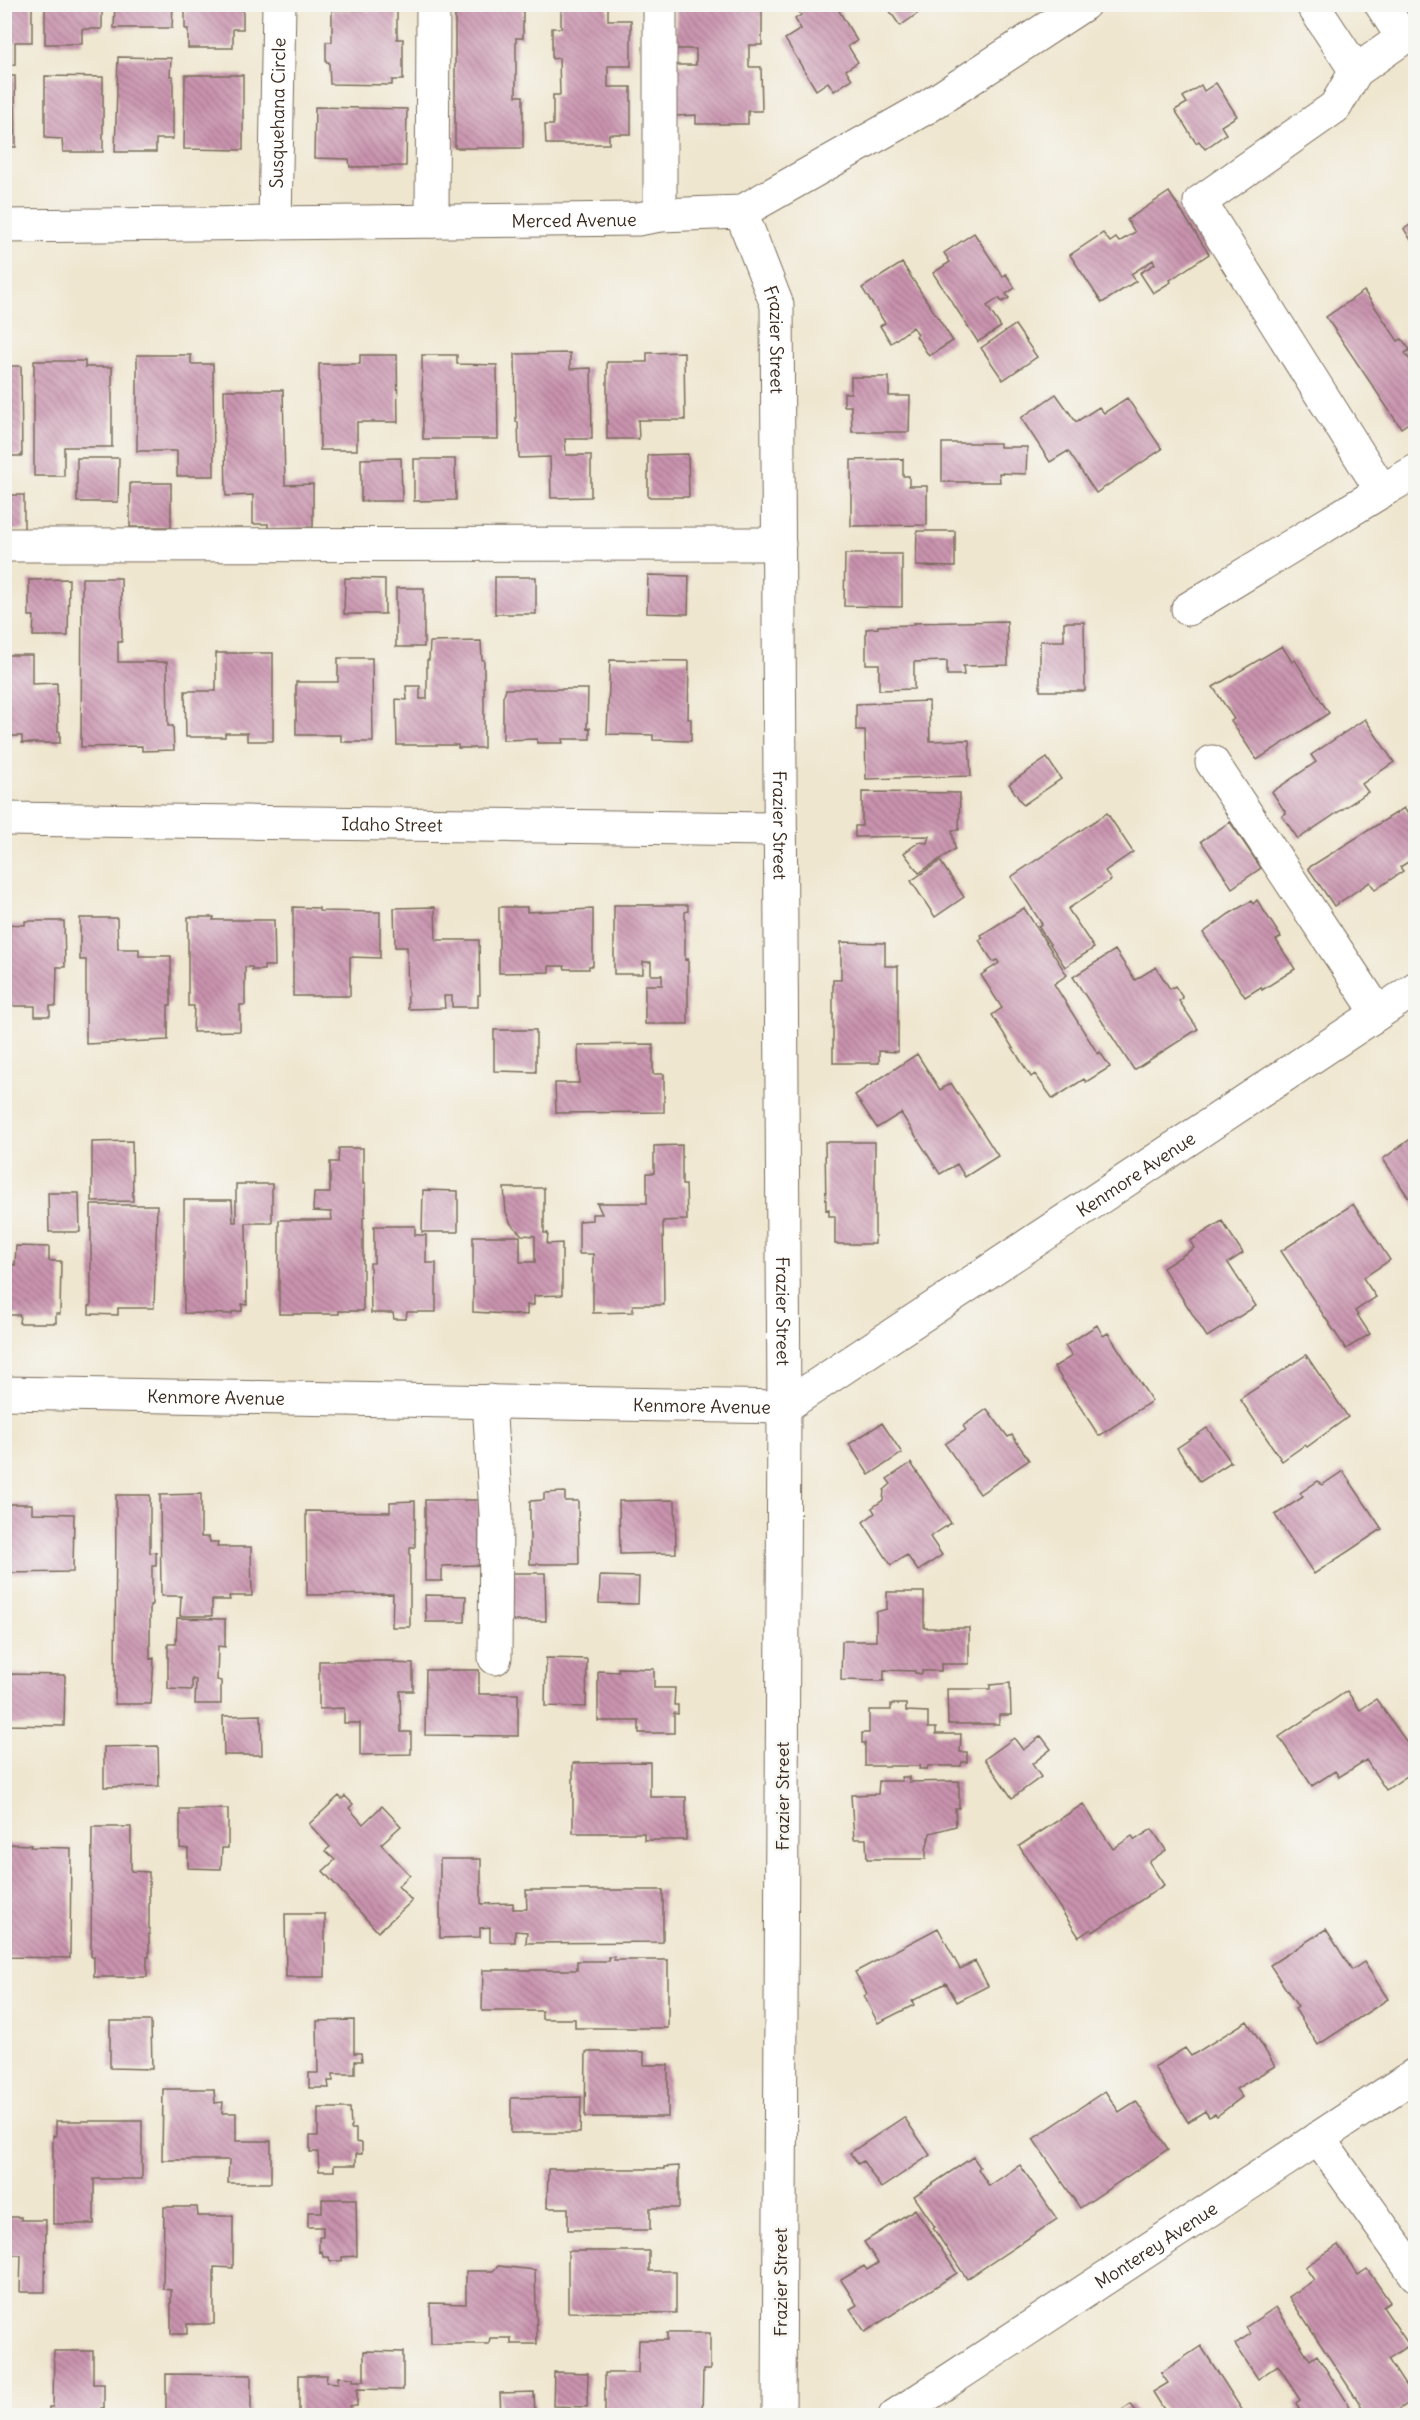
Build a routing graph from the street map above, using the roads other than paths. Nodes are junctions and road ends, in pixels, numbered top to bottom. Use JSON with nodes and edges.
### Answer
{"nodes":[{"id":1,"x":279,"y":4,"type":"edge"},
{"id":2,"x":433,"y":4,"type":"edge"},
{"id":3,"x":660,"y":4,"type":"edge"},
{"id":4,"x":1084,"y":4,"type":"edge"},
{"id":5,"x":1312,"y":4,"type":"edge"},
{"id":6,"x":1381,"y":4,"type":"edge"},
{"id":7,"x":1409,"y":35,"type":"edge"},
{"id":8,"x":1356,"y":71,"type":"junction"},
{"id":9,"x":741,"y":212,"type":"junction"},
{"id":10,"x":660,"y":215,"type":"junction"},
{"id":11,"x":432,"y":221,"type":"junction"},
{"id":12,"x":275,"y":223,"type":"junction"},
{"id":13,"x":4,"y":225,"type":"edge"},
{"id":14,"x":1416,"y":471,"type":"edge"},
{"id":15,"x":1382,"y":491,"type":"junction"},
{"id":16,"x":4,"y":544,"type":"edge"},
{"id":17,"x":779,"y":544,"type":"junction"},
{"id":18,"x":1188,"y":609,"type":"dead end"},
{"id":19,"x":1212,"y":762,"type":"dead end"},
{"id":20,"x":4,"y":819,"type":"edge"},
{"id":21,"x":780,"y":829,"type":"junction"},
{"id":22,"x":1416,"y":988,"type":"edge"},
{"id":23,"x":1378,"y":1013,"type":"junction"},
{"id":24,"x":4,"y":1393,"type":"edge"},
{"id":25,"x":489,"y":1401,"type":"junction"},
{"id":26,"x":784,"y":1407,"type":"junction"},
{"id":27,"x":495,"y":1658,"type":"dead end"},
{"id":28,"x":1416,"y":2074,"type":"edge"},
{"id":29,"x":1318,"y":2138,"type":"junction"},
{"id":30,"x":1416,"y":2275,"type":"edge"},
{"id":31,"x":900,"y":2414,"type":"edge"},
{"id":32,"x":779,"y":2415,"type":"edge"}],
"edges":[{"from":1,"to":12,"type":"street","name":"Susquehana Circle"},
{"from":2,"to":11,"type":"street"},
{"from":3,"to":10,"type":"street"},
{"from":4,"to":9,"type":"street","name":"Merced Avenue"},
{"from":5,"to":8,"type":"street"},
{"from":6,"to":7,"type":"street"},
{"from":7,"to":8,"type":"street"},
{"from":8,"to":15,"type":"street"},
{"from":9,"to":10,"type":"street","name":"Merced Avenue"},
{"from":9,"to":17,"type":"street","name":"Frazier Street"},
{"from":10,"to":11,"type":"street","name":"Merced Avenue"},
{"from":11,"to":12,"type":"street","name":"Merced Avenue"},
{"from":12,"to":13,"type":"street","name":"Merced Avenue"},
{"from":14,"to":15,"type":"street"},
{"from":15,"to":18,"type":"street"},
{"from":16,"to":17,"type":"street"},
{"from":17,"to":21,"type":"street","name":"Frazier Street"},
{"from":19,"to":23,"type":"street"},
{"from":20,"to":21,"type":"street","name":"Idaho Street"},
{"from":21,"to":26,"type":"street","name":"Frazier Street"},
{"from":22,"to":23,"type":"street","name":"Kenmore Avenue"},
{"from":23,"to":26,"type":"street","name":"Kenmore Avenue"},
{"from":24,"to":25,"type":"street","name":"Kenmore Avenue"},
{"from":25,"to":26,"type":"street","name":"Kenmore Avenue"},
{"from":25,"to":27,"type":"street"},
{"from":26,"to":32,"type":"street","name":"Frazier Street"},
{"from":28,"to":29,"type":"street","name":"Monterey Avenue"},
{"from":29,"to":30,"type":"street"},
{"from":29,"to":31,"type":"street","name":"Monterey Avenue"}]}
